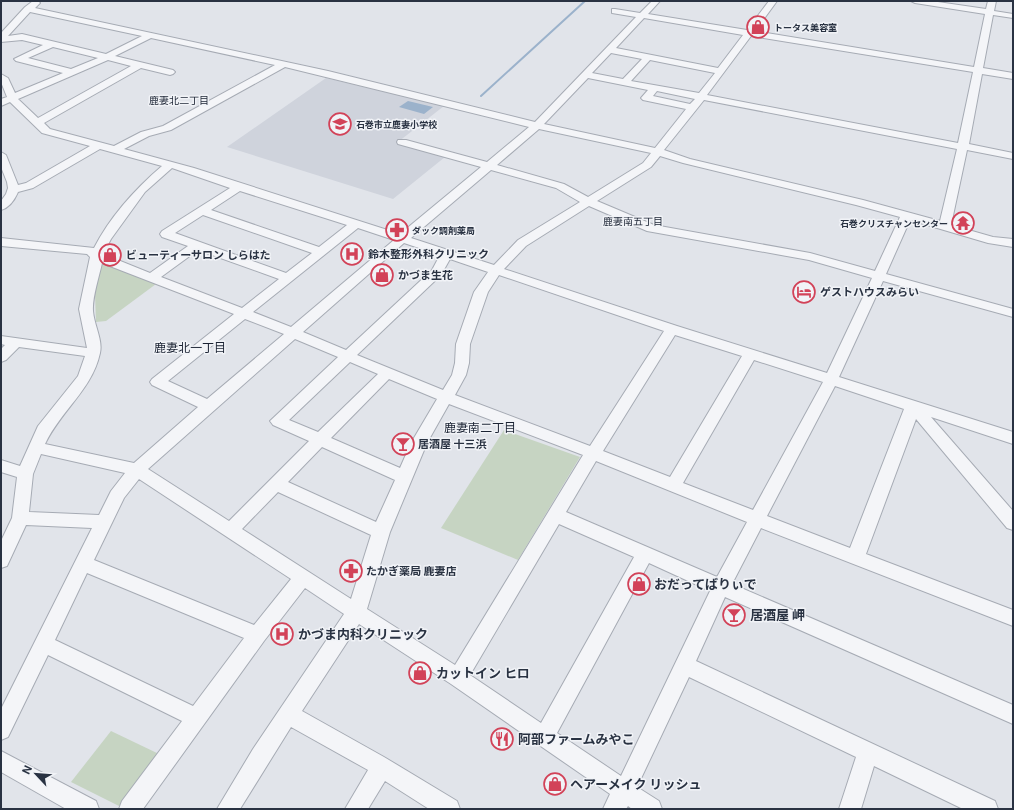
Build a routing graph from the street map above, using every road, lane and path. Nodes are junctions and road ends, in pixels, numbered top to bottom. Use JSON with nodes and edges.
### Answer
{"nodes":[{"id":1,"x":38,"y":1,"type":"edge"},
{"id":2,"x":656,"y":1,"type":"edge"},
{"id":3,"x":773,"y":1,"type":"edge"},
{"id":4,"x":915,"y":1,"type":"edge"},
{"id":5,"x":992,"y":1,"type":"edge"},
{"id":6,"x":28,"y":9,"type":"junction"},
{"id":7,"x":615,"y":11,"type":"dead end"},
{"id":8,"x":990,"y":12,"type":"junction"},
{"id":9,"x":644,"y":15,"type":"junction"},
{"id":10,"x":1013,"y":16,"type":"edge"},
{"id":11,"x":750,"y":33,"type":"junction"},
{"id":12,"x":151,"y":35,"type":"junction"},
{"id":13,"x":1,"y":38,"type":"edge"},
{"id":14,"x":52,"y":44,"type":"junction"},
{"id":15,"x":610,"y":50,"type":"junction"},
{"id":16,"x":107,"y":57,"type":"junction"},
{"id":17,"x":648,"y":58,"type":"junction"},
{"id":18,"x":284,"y":64,"type":"junction"},
{"id":19,"x":139,"y":65,"type":"junction"},
{"id":20,"x":977,"y":70,"type":"junction"},
{"id":21,"x":721,"y":71,"type":"junction"},
{"id":22,"x":72,"y":72,"type":"junction"},
{"id":23,"x":170,"y":72,"type":"dead end"},
{"id":24,"x":586,"y":75,"type":"junction"},
{"id":25,"x":1013,"y":76,"type":"edge"},
{"id":26,"x":1,"y":77,"type":"edge"},
{"id":27,"x":625,"y":82,"type":"junction"},
{"id":28,"x":6,"y":100,"type":"edge"},
{"id":29,"x":697,"y":103,"type":"junction"},
{"id":30,"x":37,"y":123,"type":"junction"},
{"id":31,"x":537,"y":126,"type":"junction"},
{"id":32,"x":402,"y":142,"type":"dead end"},
{"id":33,"x":99,"y":145,"type":"junction"},
{"id":34,"x":963,"y":146,"type":"junction"},
{"id":35,"x":114,"y":150,"type":"junction"},
{"id":36,"x":659,"y":152,"type":"junction"},
{"id":37,"x":1013,"y":156,"type":"edge"},
{"id":38,"x":2,"y":162,"type":"edge"},
{"id":39,"x":170,"y":164,"type":"junction"},
{"id":40,"x":490,"y":166,"type":"junction"},
{"id":41,"x":239,"y":187,"type":"junction"},
{"id":42,"x":14,"y":189,"type":"junction"},
{"id":43,"x":589,"y":202,"type":"junction"},
{"id":44,"x":1,"y":207,"type":"edge"},
{"id":45,"x":202,"y":211,"type":"junction"},
{"id":46,"x":908,"y":215,"type":"junction"},
{"id":47,"x":355,"y":225,"type":"junction"},
{"id":48,"x":945,"y":226,"type":"junction"},
{"id":49,"x":402,"y":239,"type":"junction"},
{"id":50,"x":1,"y":242,"type":"edge"},
{"id":51,"x":1013,"y":243,"type":"edge"},
{"id":52,"x":197,"y":245,"type":"junction"},
{"id":53,"x":321,"y":252,"type":"junction"},
{"id":54,"x":447,"y":254,"type":"junction"},
{"id":55,"x":97,"y":255,"type":"junction"},
{"id":56,"x":495,"y":271,"type":"junction"},
{"id":57,"x":879,"y":275,"type":"junction"},
{"id":58,"x":151,"y":278,"type":"junction"},
{"id":59,"x":288,"y":278,"type":"junction"},
{"id":60,"x":1013,"y":313,"type":"edge"},
{"id":61,"x":243,"y":314,"type":"junction"},
{"id":62,"x":672,"y":329,"type":"junction"},
{"id":63,"x":294,"y":333,"type":"junction"},
{"id":64,"x":1,"y":340,"type":"edge"},
{"id":65,"x":16,"y":342,"type":"junction"},
{"id":66,"x":93,"y":353,"type":"junction"},
{"id":67,"x":750,"y":354,"type":"junction"},
{"id":68,"x":349,"y":356,"type":"junction"},
{"id":69,"x":1,"y":357,"type":"edge"},
{"id":70,"x":388,"y":372,"type":"junction"},
{"id":71,"x":831,"y":380,"type":"junction"},
{"id":72,"x":445,"y":398,"type":"junction"},
{"id":73,"x":209,"y":406,"type":"junction"},
{"id":74,"x":913,"y":406,"type":"junction"},
{"id":75,"x":1013,"y":438,"type":"edge"},
{"id":76,"x":320,"y":440,"type":"junction"},
{"id":77,"x":36,"y":446,"type":"junction"},
{"id":78,"x":593,"y":453,"type":"junction"},
{"id":79,"x":1,"y":466,"type":"edge"},
{"id":80,"x":137,"y":470,"type":"junction"},
{"id":81,"x":25,"y":474,"type":"junction"},
{"id":82,"x":404,"y":477,"type":"junction"},
{"id":83,"x":276,"y":484,"type":"junction"},
{"id":84,"x":673,"y":486,"type":"junction"},
{"id":85,"x":556,"y":515,"type":"junction"},
{"id":86,"x":20,"y":518,"type":"junction"},
{"id":87,"x":757,"y":519,"type":"junction"},
{"id":88,"x":104,"y":522,"type":"junction"},
{"id":89,"x":1013,"y":523,"type":"edge"},
{"id":90,"x":230,"y":530,"type":"junction"},
{"id":91,"x":381,"y":532,"type":"junction"},
{"id":92,"x":645,"y":554,"type":"junction"},
{"id":93,"x":856,"y":556,"type":"junction"},
{"id":94,"x":1,"y":561,"type":"edge"},
{"id":95,"x":84,"y":564,"type":"junction"},
{"id":96,"x":303,"y":578,"type":"junction"},
{"id":97,"x":721,"y":587,"type":"junction"},
{"id":98,"x":357,"y":611,"type":"junction"},
{"id":99,"x":1013,"y":618,"type":"edge"},
{"id":100,"x":257,"y":635,"type":"junction"},
{"id":101,"x":44,"y":644,"type":"junction"},
{"id":102,"x":684,"y":665,"type":"junction"},
{"id":103,"x":458,"y":678,"type":"junction"},
{"id":104,"x":288,"y":714,"type":"junction"},
{"id":105,"x":1013,"y":715,"type":"edge"},
{"id":106,"x":197,"y":718,"type":"junction"},
{"id":107,"x":1,"y":730,"type":"edge"},
{"id":108,"x":544,"y":737,"type":"junction"},
{"id":109,"x":868,"y":752,"type":"junction"},
{"id":110,"x":1,"y":761,"type":"edge"},
{"id":111,"x":382,"y":767,"type":"junction"},
{"id":112,"x":624,"y":792,"type":"junction"},
{"id":113,"x":88,"y":809,"type":"edge"},
{"id":114,"x":130,"y":809,"type":"edge"},
{"id":115,"x":228,"y":809,"type":"edge"},
{"id":116,"x":356,"y":809,"type":"edge"},
{"id":117,"x":449,"y":809,"type":"edge"},
{"id":118,"x":614,"y":809,"type":"edge"},
{"id":119,"x":651,"y":809,"type":"edge"},
{"id":120,"x":850,"y":809,"type":"edge"},
{"id":121,"x":987,"y":809,"type":"edge"}],
"edges":[{"from":1,"to":6,"type":"street"},
{"from":2,"to":9,"type":"street"},
{"from":3,"to":11,"type":"street"},
{"from":4,"to":8,"type":"street"},
{"from":5,"to":8,"type":"street"},
{"from":6,"to":12,"type":"street"},
{"from":6,"to":13,"type":"street"},
{"from":7,"to":9,"type":"street"},
{"from":8,"to":10,"type":"street"},
{"from":8,"to":20,"type":"street"},
{"from":9,"to":11,"type":"street"},
{"from":9,"to":15,"type":"street"},
{"from":11,"to":20,"type":"street"},
{"from":11,"to":21,"type":"street"},
{"from":12,"to":16,"type":"street"},
{"from":12,"to":18,"type":"street"},
{"from":13,"to":14,"type":"street"},
{"from":14,"to":16,"type":"street"},
{"from":14,"to":22,"type":"street"},
{"from":15,"to":17,"type":"street"},
{"from":15,"to":24,"type":"street"},
{"from":16,"to":19,"type":"street"},
{"from":16,"to":22,"type":"street"},
{"from":17,"to":21,"type":"street"},
{"from":17,"to":27,"type":"street"},
{"from":18,"to":31,"type":"street"},
{"from":18,"to":35,"type":"street"},
{"from":19,"to":23,"type":"street"},
{"from":19,"to":30,"type":"street"},
{"from":20,"to":25,"type":"street"},
{"from":20,"to":34,"type":"street"},
{"from":21,"to":29,"type":"street"},
{"from":22,"to":28,"type":"street"},
{"from":24,"to":27,"type":"street"},
{"from":24,"to":31,"type":"street"},
{"from":26,"to":28,"type":"street"},
{"from":27,"to":29,"type":"street"},
{"from":28,"to":30,"type":"street"},
{"from":29,"to":34,"type":"street"},
{"from":29,"to":36,"type":"street"},
{"from":30,"to":33,"type":"street"},
{"from":31,"to":36,"type":"street"},
{"from":31,"to":40,"type":"street"},
{"from":32,"to":40,"type":"street"},
{"from":33,"to":35,"type":"street"},
{"from":33,"to":42,"type":"street"},
{"from":34,"to":37,"type":"street"},
{"from":34,"to":48,"type":"street"},
{"from":35,"to":39,"type":"street"},
{"from":36,"to":43,"type":"street"},
{"from":36,"to":46,"type":"street"},
{"from":38,"to":42,"type":"street"},
{"from":39,"to":41,"type":"street"},
{"from":39,"to":55,"type":"street"},
{"from":40,"to":43,"type":"street"},
{"from":40,"to":49,"type":"street"},
{"from":41,"to":45,"type":"street"},
{"from":41,"to":47,"type":"street"},
{"from":42,"to":44,"type":"street"},
{"from":43,"to":56,"type":"street"},
{"from":43,"to":57,"type":"street"},
{"from":45,"to":52,"type":"street"},
{"from":45,"to":53,"type":"street"},
{"from":46,"to":48,"type":"street"},
{"from":46,"to":57,"type":"street"},
{"from":47,"to":49,"type":"street"},
{"from":47,"to":53,"type":"street"},
{"from":48,"to":51,"type":"street"},
{"from":49,"to":54,"type":"street"},
{"from":49,"to":63,"type":"street"},
{"from":50,"to":55,"type":"street"},
{"from":52,"to":58,"type":"street"},
{"from":52,"to":59,"type":"street"},
{"from":53,"to":59,"type":"street"},
{"from":54,"to":56,"type":"street"},
{"from":54,"to":68,"type":"street"},
{"from":55,"to":58,"type":"street"},
{"from":55,"to":66,"type":"street"},
{"from":56,"to":62,"type":"street"},
{"from":56,"to":72,"type":"street"},
{"from":57,"to":60,"type":"street"},
{"from":57,"to":71,"type":"street"},
{"from":58,"to":61,"type":"street"},
{"from":59,"to":61,"type":"street"},
{"from":61,"to":63,"type":"street"},
{"from":61,"to":73,"type":"street"},
{"from":62,"to":67,"type":"street"},
{"from":62,"to":78,"type":"street"},
{"from":63,"to":68,"type":"street"},
{"from":63,"to":73,"type":"street"},
{"from":64,"to":65,"type":"street"},
{"from":65,"to":66,"type":"street"},
{"from":65,"to":69,"type":"street"},
{"from":66,"to":77,"type":"street"},
{"from":67,"to":71,"type":"street"},
{"from":67,"to":84,"type":"street"},
{"from":68,"to":70,"type":"street"},
{"from":68,"to":76,"type":"street"},
{"from":70,"to":72,"type":"street"},
{"from":70,"to":76,"type":"street"},
{"from":71,"to":74,"type":"street"},
{"from":71,"to":87,"type":"street"},
{"from":72,"to":78,"type":"street"},
{"from":72,"to":82,"type":"street"},
{"from":73,"to":80,"type":"street"},
{"from":74,"to":75,"type":"street"},
{"from":74,"to":89,"type":"street"},
{"from":74,"to":93,"type":"street"},
{"from":76,"to":82,"type":"street"},
{"from":76,"to":83,"type":"street"},
{"from":77,"to":80,"type":"street"},
{"from":77,"to":81,"type":"street"},
{"from":78,"to":84,"type":"street"},
{"from":78,"to":85,"type":"street"},
{"from":79,"to":81,"type":"street"},
{"from":80,"to":88,"type":"street"},
{"from":80,"to":90,"type":"street"},
{"from":81,"to":86,"type":"street"},
{"from":82,"to":91,"type":"street"},
{"from":83,"to":90,"type":"street"},
{"from":83,"to":91,"type":"street"},
{"from":84,"to":87,"type":"street"},
{"from":85,"to":92,"type":"street"},
{"from":85,"to":103,"type":"street"},
{"from":86,"to":88,"type":"street"},
{"from":86,"to":94,"type":"street"},
{"from":87,"to":93,"type":"street"},
{"from":87,"to":97,"type":"street"},
{"from":88,"to":95,"type":"street"},
{"from":90,"to":96,"type":"street"},
{"from":91,"to":98,"type":"street"},
{"from":92,"to":97,"type":"street"},
{"from":92,"to":108,"type":"street"},
{"from":93,"to":99,"type":"street"},
{"from":95,"to":100,"type":"street"},
{"from":95,"to":101,"type":"street"},
{"from":96,"to":98,"type":"street"},
{"from":96,"to":100,"type":"street"},
{"from":97,"to":102,"type":"street"},
{"from":97,"to":105,"type":"street"},
{"from":98,"to":103,"type":"street"},
{"from":98,"to":104,"type":"street"},
{"from":100,"to":106,"type":"street"},
{"from":101,"to":106,"type":"street"},
{"from":101,"to":107,"type":"street"},
{"from":102,"to":109,"type":"street"},
{"from":102,"to":112,"type":"street"},
{"from":103,"to":108,"type":"street"},
{"from":104,"to":111,"type":"street"},
{"from":104,"to":115,"type":"street"},
{"from":106,"to":114,"type":"street"},
{"from":108,"to":112,"type":"street"},
{"from":109,"to":120,"type":"street"},
{"from":109,"to":121,"type":"street"},
{"from":110,"to":113,"type":"street"},
{"from":111,"to":116,"type":"street"},
{"from":111,"to":117,"type":"street"},
{"from":112,"to":118,"type":"street"},
{"from":112,"to":119,"type":"street"}]}
